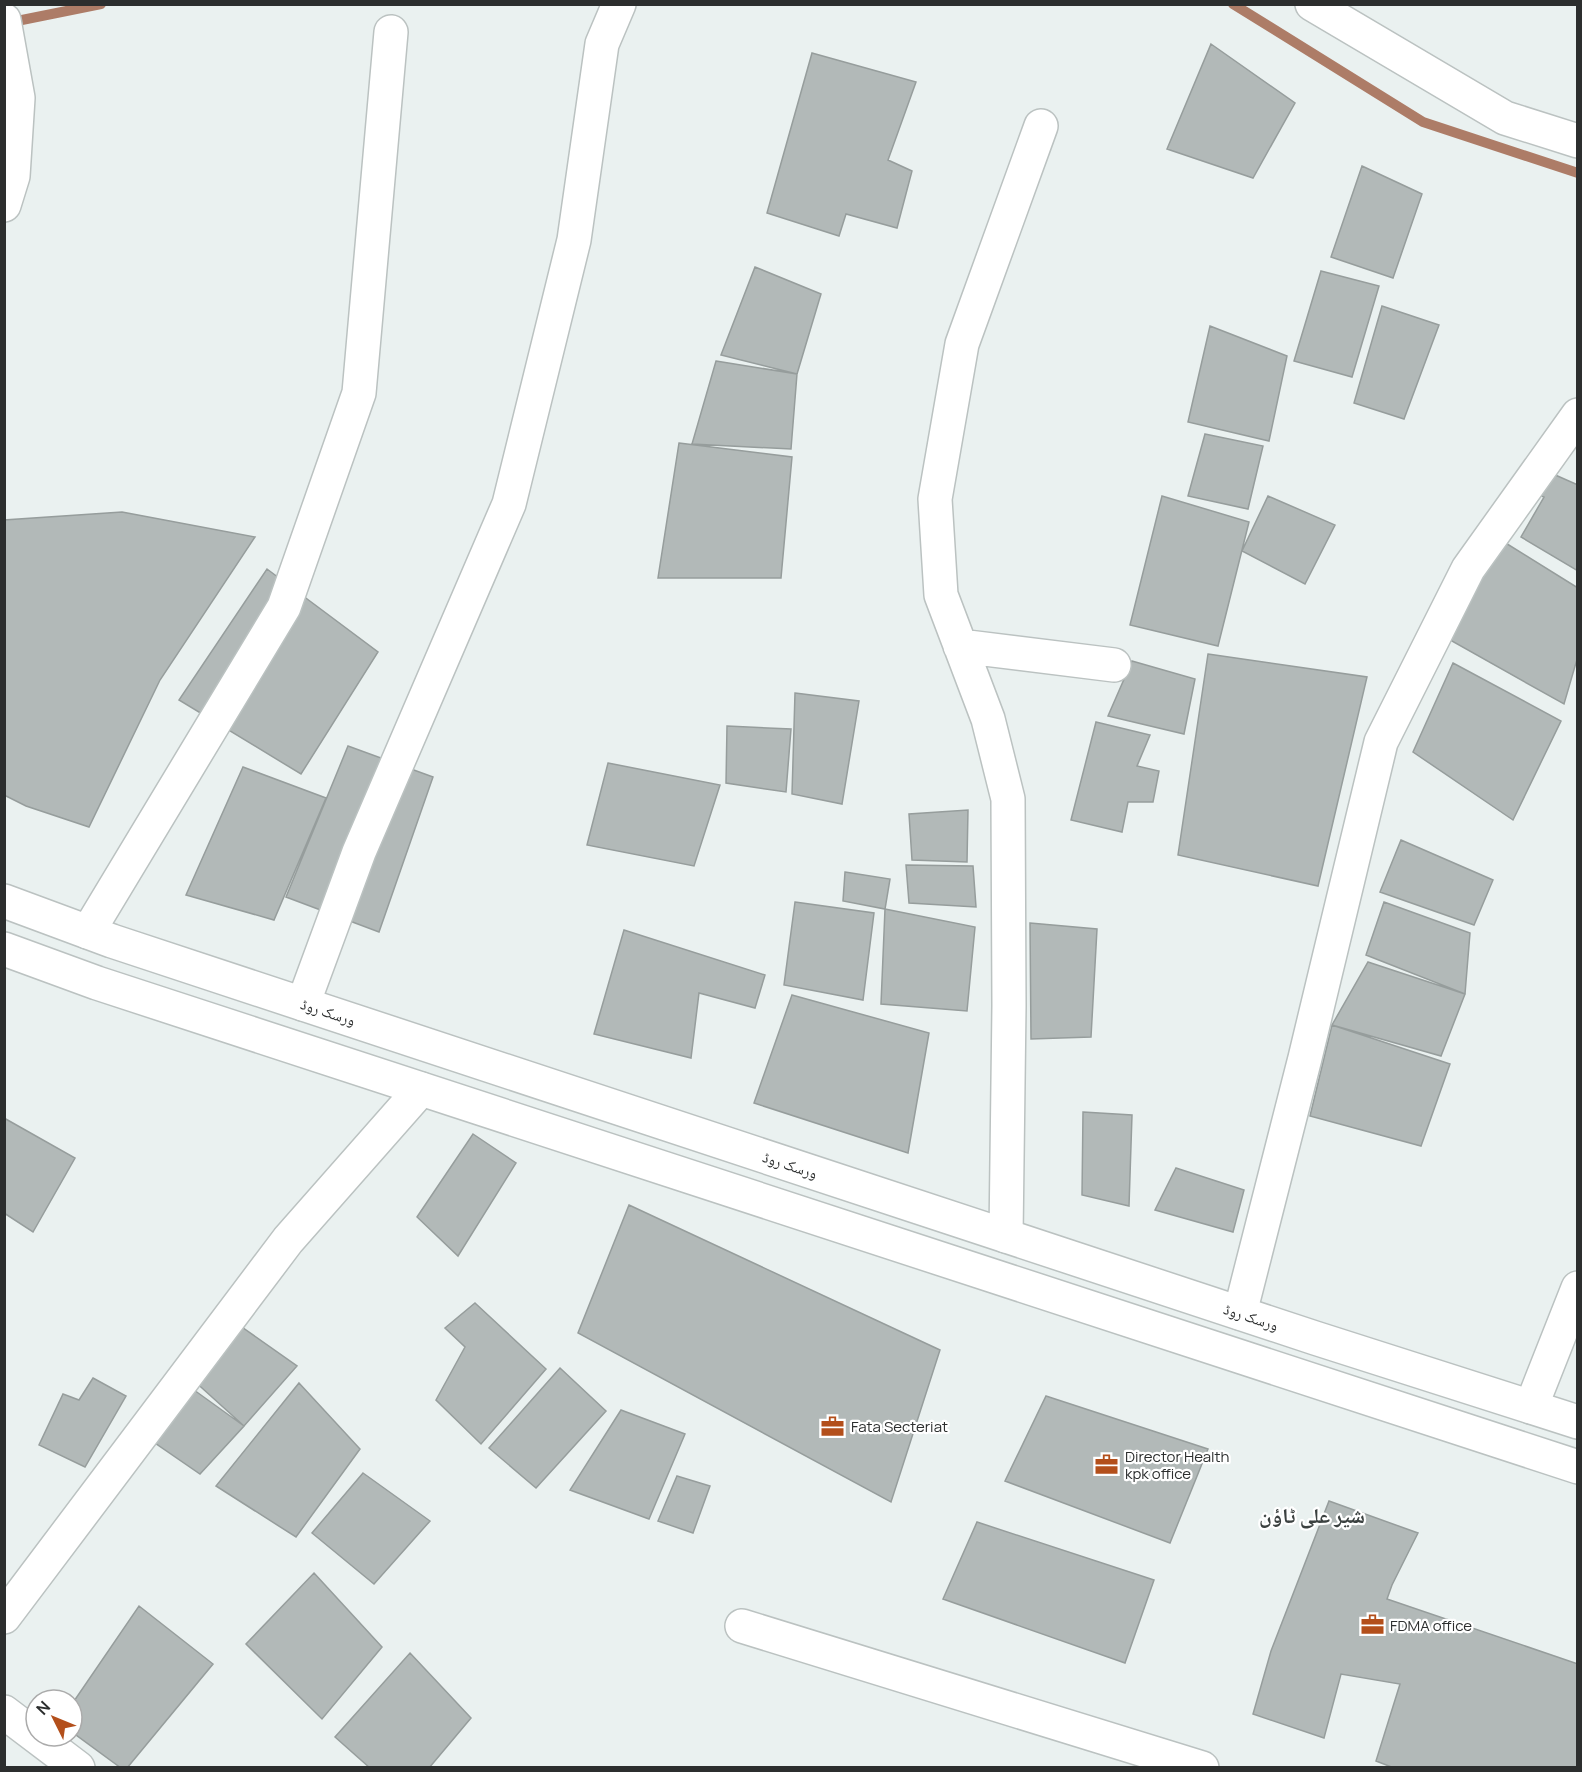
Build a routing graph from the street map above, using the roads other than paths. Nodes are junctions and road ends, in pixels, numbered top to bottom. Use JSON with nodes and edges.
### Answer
{"nodes":[{"id":1,"x":619,"y":4,"type":"edge"},
{"id":2,"x":1312,"y":4,"type":"edge"},
{"id":3,"x":6,"y":30,"type":"edge"},
{"id":4,"x":391,"y":32,"type":"dead end"},
{"id":5,"x":1041,"y":126,"type":"dead end"},
{"id":6,"x":1578,"y":141,"type":"edge"},
{"id":7,"x":4,"y":205,"type":"edge"},
{"id":8,"x":1578,"y":415,"type":"edge"},
{"id":9,"x":960,"y":646,"type":"junction"},
{"id":10,"x":1114,"y":665,"type":"dead end"},
{"id":11,"x":4,"y":901,"type":"edge"},
{"id":12,"x":87,"y":932,"type":"junction"},
{"id":13,"x":4,"y":949,"type":"edge"},
{"id":14,"x":193,"y":967,"type":"junction"},
{"id":15,"x":303,"y":1004,"type":"junction"},
{"id":16,"x":180,"y":1010,"type":"junction"},
{"id":17,"x":421,"y":1089,"type":"junction"},
{"id":18,"x":1006,"y":1236,"type":"junction"},
{"id":19,"x":1578,"y":1288,"type":"edge"},
{"id":20,"x":1240,"y":1313,"type":"junction"},
{"id":21,"x":1531,"y":1407,"type":"junction"},
{"id":22,"x":1578,"y":1422,"type":"edge"},
{"id":23,"x":1578,"y":1467,"type":"edge"},
{"id":24,"x":4,"y":1617,"type":"edge"},
{"id":25,"x":742,"y":1626,"type":"dead end"},
{"id":26,"x":4,"y":1712,"type":"edge"},
{"id":27,"x":78,"y":1767,"type":"edge"},
{"id":28,"x":1202,"y":1767,"type":"edge"}],
"edges":[{"from":1,"to":15,"type":"street"},
{"from":2,"to":6,"type":"street"},
{"from":3,"to":7,"type":"street"},
{"from":4,"to":12,"type":"street"},
{"from":5,"to":9,"type":"street"},
{"from":8,"to":20,"type":"street"},
{"from":9,"to":10,"type":"street"},
{"from":9,"to":18,"type":"street"},
{"from":11,"to":12,"type":"street","name":"ورسک روڈ"},
{"from":12,"to":14,"type":"street","name":"ورسک روڈ"},
{"from":13,"to":16,"type":"street"},
{"from":14,"to":15,"type":"street","name":"ورسک روڈ"},
{"from":14,"to":16,"type":"street"},
{"from":15,"to":18,"type":"street","name":"ورسک روڈ"},
{"from":16,"to":17,"type":"street"},
{"from":17,"to":23,"type":"street"},
{"from":17,"to":24,"type":"street"},
{"from":18,"to":20,"type":"street","name":"ورسک روڈ"},
{"from":19,"to":21,"type":"street"},
{"from":20,"to":21,"type":"street","name":"ورسک روڈ"},
{"from":21,"to":22,"type":"street","name":"ورسک روڈ"},
{"from":25,"to":28,"type":"street"},
{"from":26,"to":27,"type":"street"}]}
